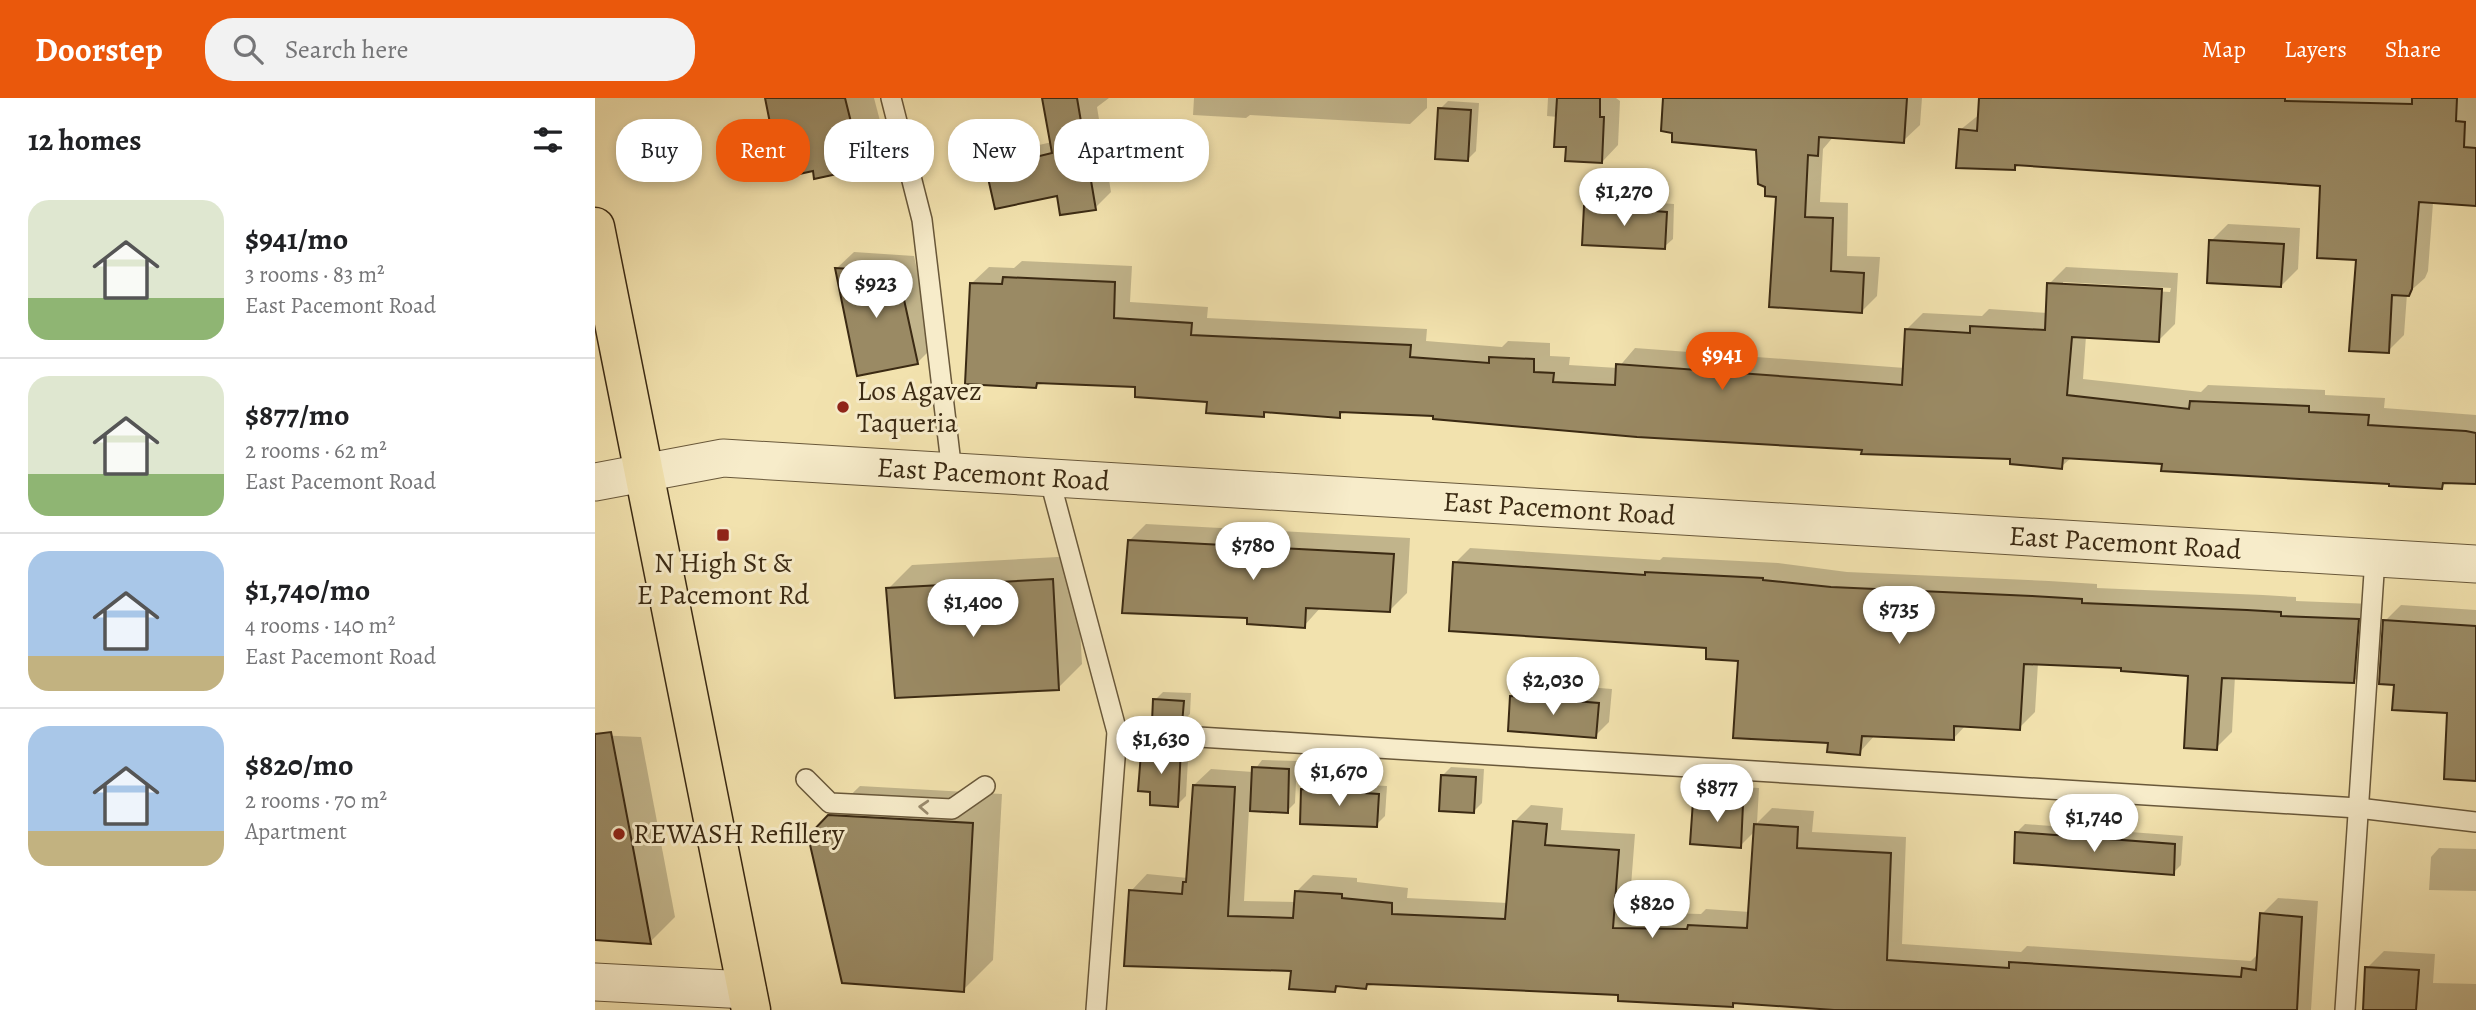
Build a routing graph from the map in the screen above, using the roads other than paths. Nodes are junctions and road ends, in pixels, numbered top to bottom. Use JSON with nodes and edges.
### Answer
{"nodes":[{"id":1,"x":891,"y":98,"type":"edge"},
{"id":2,"x":595,"y":227,"type":"edge"},
{"id":3,"x":644,"y":472,"type":"junction"},
{"id":4,"x":952,"y":472,"type":"junction"},
{"id":5,"x":1049,"y":477,"type":"junction"},
{"id":6,"x":595,"y":482,"type":"edge"},
{"id":7,"x":2375,"y":558,"type":"junction"},
{"id":8,"x":2476,"y":564,"type":"edge"},
{"id":9,"x":1117,"y":732,"type":"junction"},
{"id":10,"x":806,"y":779,"type":"dead end"},
{"id":11,"x":985,"y":786,"type":"dead end"},
{"id":12,"x":2358,"y":808,"type":"junction"},
{"id":13,"x":2476,"y":822,"type":"edge"},
{"id":14,"x":595,"y":982,"type":"edge"},
{"id":15,"x":749,"y":1000,"type":"edge"},
{"id":16,"x":1096,"y":1010,"type":"edge"},
{"id":17,"x":2345,"y":1010,"type":"edge"}],
"edges":[{"from":1,"to":4,"type":"lane"},
{"from":2,"to":3,"type":"main road"},
{"from":3,"to":4,"type":"street","name":"East Pacemont Road"},
{"from":3,"to":6,"type":"street","name":"East Pacemont Road"},
{"from":3,"to":15,"type":"main road"},
{"from":4,"to":5,"type":"street","name":"East Pacemont Road"},
{"from":5,"to":7,"type":"street","name":"East Pacemont Road"},
{"from":5,"to":9,"type":"lane"},
{"from":7,"to":8,"type":"street","name":"East Pacemont Road"},
{"from":7,"to":12,"type":"lane"},
{"from":9,"to":12,"type":"lane"},
{"from":9,"to":16,"type":"lane"},
{"from":11,"to":10,"type":"lane","one_way":true},
{"from":12,"to":13,"type":"lane"},
{"from":12,"to":17,"type":"lane"},
{"from":14,"to":15,"type":"street"}]}
